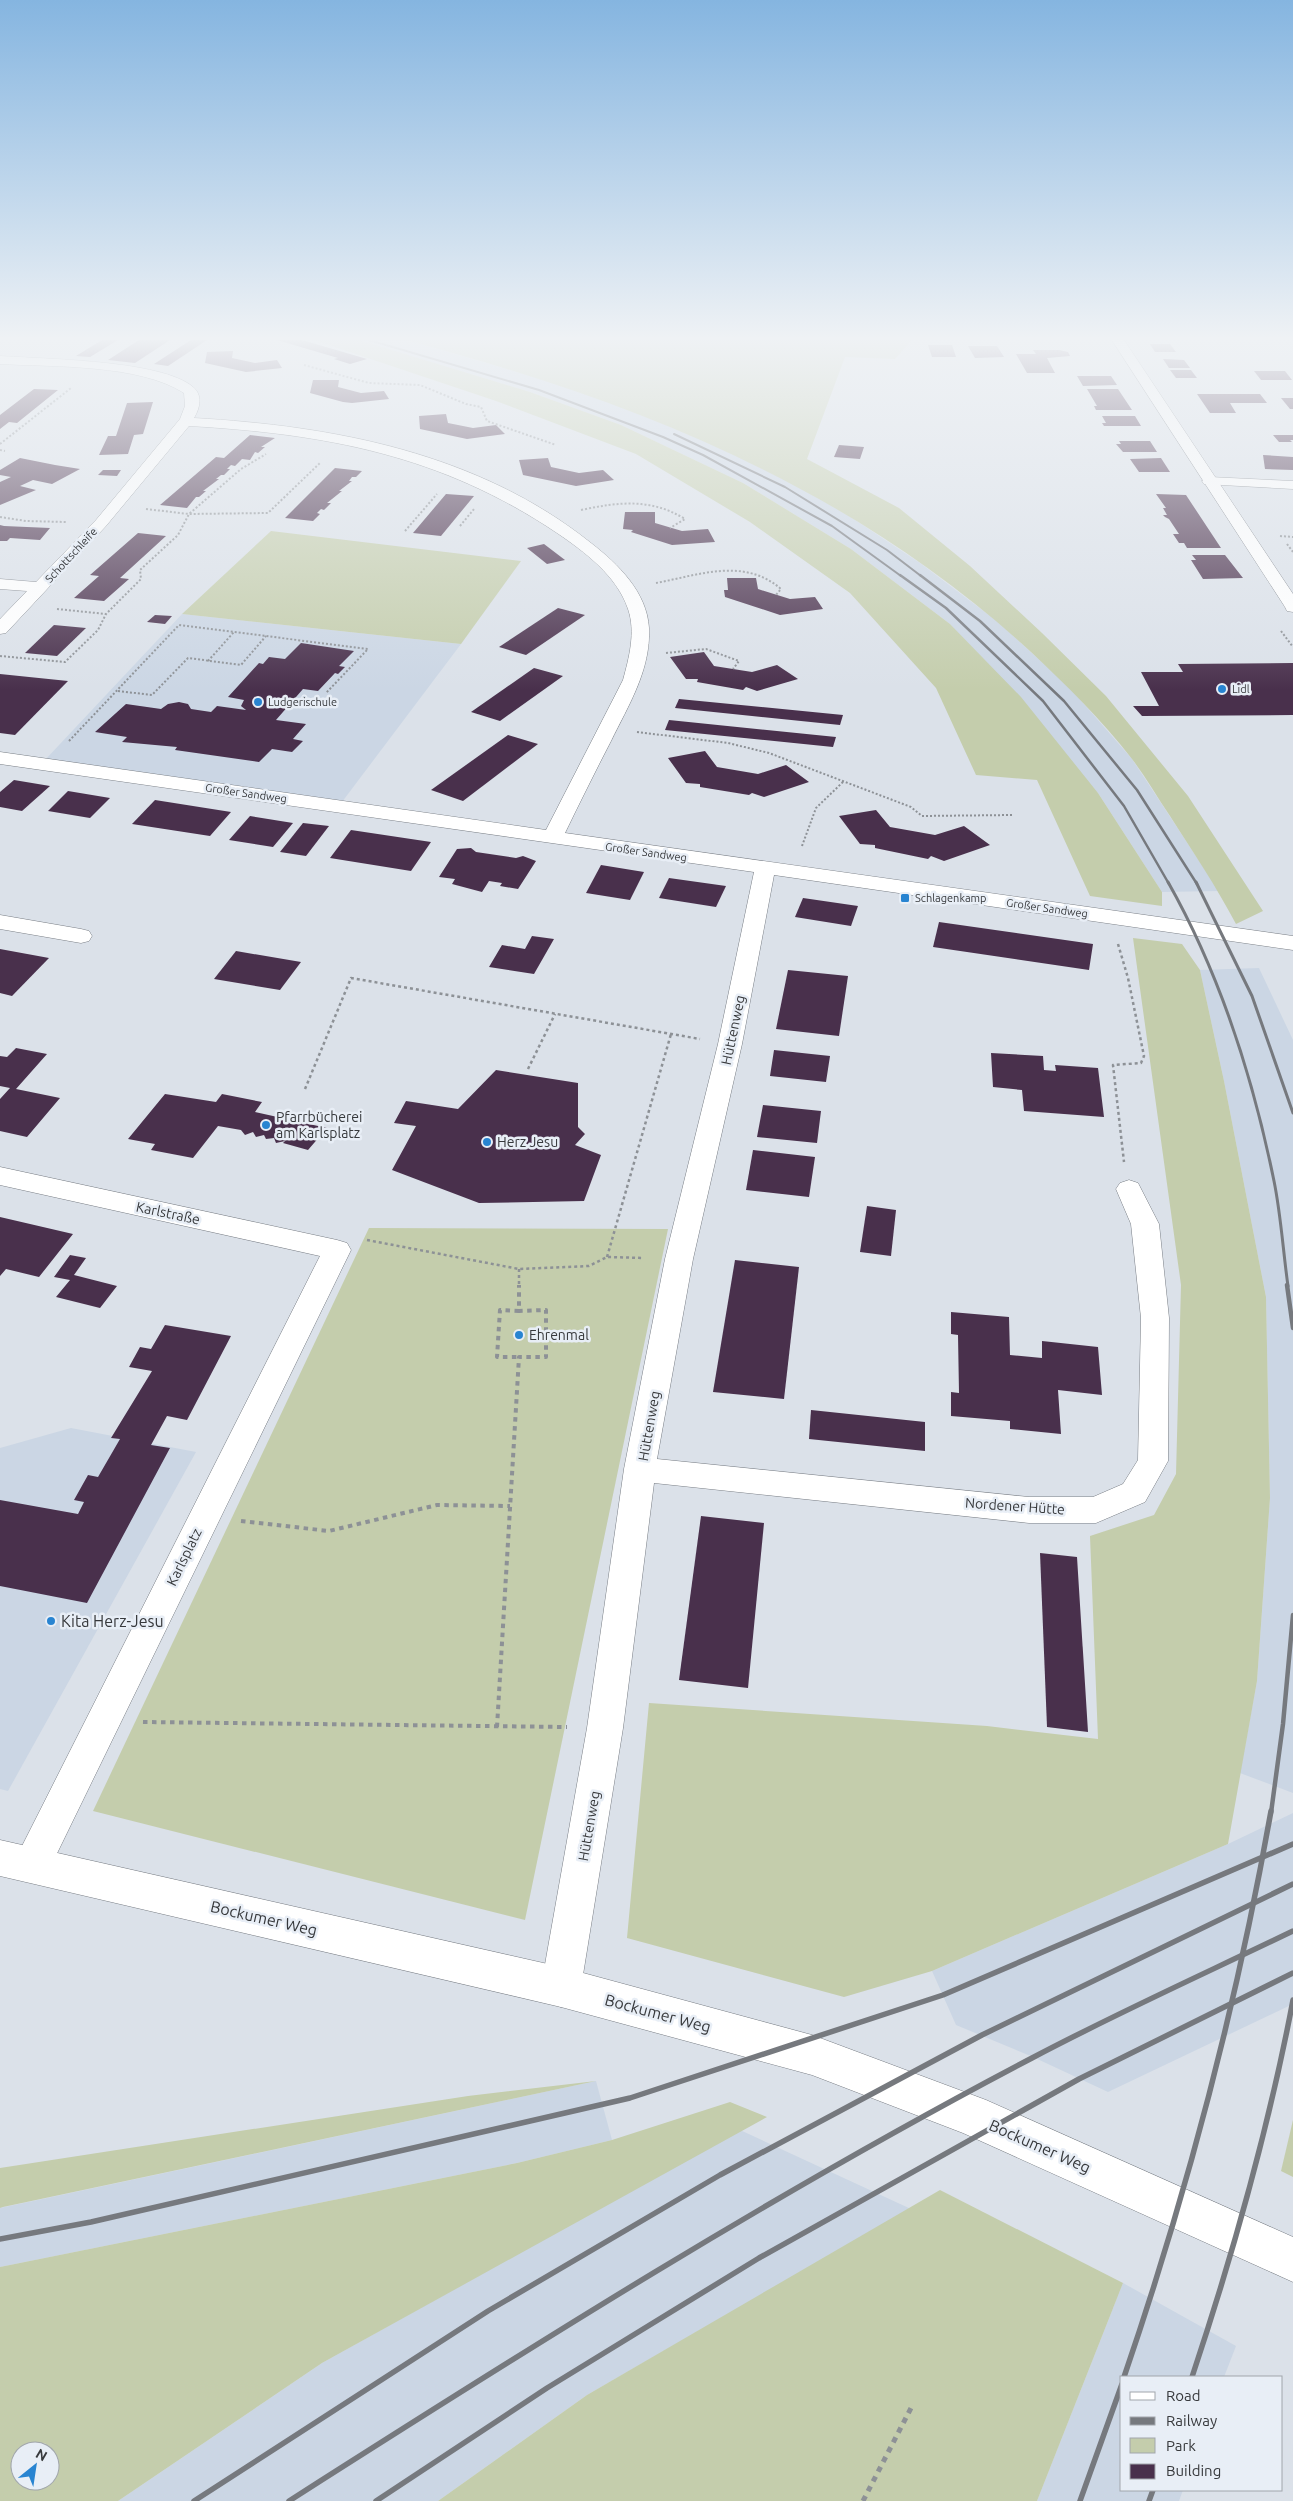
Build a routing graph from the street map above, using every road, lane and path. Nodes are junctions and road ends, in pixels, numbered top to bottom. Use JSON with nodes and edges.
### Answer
{"nodes":[{"id":1,"x":156,"y":457,"type":"edge"},
{"id":2,"x":263,"y":457,"type":"edge"},
{"id":3,"x":327,"y":457,"type":"edge"},
{"id":4,"x":411,"y":457,"type":"edge"},
{"id":5,"x":1193,"y":457,"type":"edge"},
{"id":6,"x":474,"y":478,"type":"junction"},
{"id":7,"x":1209,"y":481,"type":"junction"},
{"id":8,"x":1293,"y":485,"type":"edge"},
{"id":9,"x":115,"y":506,"type":"junction"},
{"id":10,"x":189,"y":514,"type":"junction"},
{"id":11,"x":0,"y":517,"type":"edge"},
{"id":12,"x":544,"y":518,"type":"junction"},
{"id":13,"x":102,"y":523,"type":"junction"},
{"id":14,"x":670,"y":528,"type":"dead end"},
{"id":15,"x":405,"y":531,"type":"dead end"},
{"id":16,"x":0,"y":584,"type":"edge"},
{"id":17,"x":42,"y":587,"type":"junction"},
{"id":18,"x":625,"y":588,"type":"junction"},
{"id":19,"x":776,"y":595,"type":"dead end"},
{"id":20,"x":24,"y":605,"type":"junction"},
{"id":21,"x":1293,"y":608,"type":"edge"},
{"id":22,"x":106,"y":614,"type":"junction"},
{"id":23,"x":0,"y":629,"type":"edge"},
{"id":24,"x":234,"y":632,"type":"junction"},
{"id":25,"x":266,"y":636,"type":"junction"},
{"id":26,"x":0,"y":656,"type":"edge"},
{"id":27,"x":638,"y":656,"type":"junction"},
{"id":28,"x":208,"y":661,"type":"junction"},
{"id":29,"x":733,"y":669,"type":"dead end"},
{"id":30,"x":117,"y":690,"type":"junction"},
{"id":31,"x":326,"y":693,"type":"dead end"},
{"id":32,"x":607,"y":728,"type":"junction"},
{"id":33,"x":0,"y":758,"type":"edge"},
{"id":34,"x":47,"y":765,"type":"junction"},
{"id":35,"x":844,"y":781,"type":"junction"},
{"id":36,"x":1012,"y":815,"type":"dead end"},
{"id":37,"x":552,"y":838,"type":"junction"},
{"id":38,"x":778,"y":871,"type":"junction"},
{"id":39,"x":1110,"y":917,"type":"junction"},
{"id":40,"x":0,"y":922,"type":"edge"},
{"id":41,"x":81,"y":936,"type":"dead end"},
{"id":42,"x":1293,"y":943,"type":"edge"},
{"id":43,"x":555,"y":1014,"type":"junction"},
{"id":44,"x":671,"y":1034,"type":"junction"},
{"id":45,"x":730,"y":1044,"type":"junction"},
{"id":46,"x":528,"y":1070,"type":"dead end"},
{"id":47,"x":305,"y":1089,"type":"dead end"},
{"id":48,"x":0,"y":1176,"type":"edge"},
{"id":49,"x":1129,"y":1189,"type":"joint"},
{"id":50,"x":337,"y":1250,"type":"junction"},
{"id":51,"x":607,"y":1257,"type":"junction"},
{"id":52,"x":679,"y":1259,"type":"junction"},
{"id":53,"x":519,"y":1269,"type":"junction"},
{"id":54,"x":519,"y":1311,"type":"junction"},
{"id":55,"x":518,"y":1356,"type":"junction"},
{"id":56,"x":640,"y":1469,"type":"junction"},
{"id":57,"x":510,"y":1506,"type":"junction"},
{"id":58,"x":204,"y":1517,"type":"junction"},
{"id":59,"x":102,"y":1722,"type":"junction"},
{"id":60,"x":497,"y":1727,"type":"junction"},
{"id":61,"x":568,"y":1727,"type":"dead end"},
{"id":62,"x":16,"y":1861,"type":"edge"},
{"id":63,"x":561,"y":1987,"type":"junction"},
{"id":64,"x":1291,"y":2263,"type":"edge"},
{"id":65,"x":912,"y":2408,"type":"dead end"},
{"id":66,"x":863,"y":2501,"type":"edge"}],
"edges":[{"from":1,"to":9,"type":"street","name":"Schottschleife"},
{"from":2,"to":10,"type":"path"},
{"from":3,"to":10,"type":"path"},
{"from":4,"to":6,"type":"street"},
{"from":5,"to":7,"type":"street"},
{"from":6,"to":12,"type":"street"},
{"from":6,"to":15,"type":"path"},
{"from":7,"to":8,"type":"street"},
{"from":7,"to":21,"type":"street"},
{"from":9,"to":10,"type":"path"},
{"from":9,"to":13,"type":"street","name":"Schottschleife"},
{"from":10,"to":22,"type":"path"},
{"from":11,"to":13,"type":"path"},
{"from":12,"to":14,"type":"path"},
{"from":12,"to":18,"type":"street"},
{"from":13,"to":17,"type":"street","name":"Schottschleife"},
{"from":16,"to":17,"type":"street","name":"Schottschleife"},
{"from":17,"to":20,"type":"street","name":"Schottschleife"},
{"from":18,"to":19,"type":"path"},
{"from":18,"to":27,"type":"street"},
{"from":20,"to":22,"type":"path"},
{"from":20,"to":23,"type":"street","name":"Schottschleife"},
{"from":22,"to":26,"type":"path"},
{"from":24,"to":25,"type":"path"},
{"from":24,"to":28,"type":"path"},
{"from":24,"to":30,"type":"path"},
{"from":25,"to":28,"type":"path"},
{"from":25,"to":31,"type":"path"},
{"from":27,"to":29,"type":"path"},
{"from":27,"to":32,"type":"street"},
{"from":28,"to":30,"type":"path"},
{"from":30,"to":34,"type":"path"},
{"from":32,"to":35,"type":"path"},
{"from":32,"to":37,"type":"street"},
{"from":33,"to":34,"type":"street","name":"Großer Sandweg"},
{"from":34,"to":37,"type":"street","name":"Großer Sandweg"},
{"from":35,"to":36,"type":"path"},
{"from":35,"to":38,"type":"path"},
{"from":37,"to":38,"type":"street","name":"Großer Sandweg"},
{"from":38,"to":39,"type":"street","name":"Großer Sandweg"},
{"from":38,"to":45,"type":"street","name":"Hüttenweg"},
{"from":39,"to":42,"type":"street","name":"Großer Sandweg"},
{"from":39,"to":49,"type":"path"},
{"from":40,"to":41,"type":"street"},
{"from":43,"to":44,"type":"path"},
{"from":43,"to":46,"type":"path"},
{"from":43,"to":47,"type":"path"},
{"from":44,"to":45,"type":"path"},
{"from":44,"to":51,"type":"path"},
{"from":45,"to":52,"type":"street","name":"Hüttenweg"},
{"from":48,"to":50,"type":"street","name":"Karlstraße"},
{"from":49,"to":56,"type":"street","name":"Nordener Hütte"},
{"from":50,"to":53,"type":"path"},
{"from":50,"to":58,"type":"street","name":"Karlsplatz"},
{"from":51,"to":52,"type":"path"},
{"from":51,"to":53,"type":"path"},
{"from":52,"to":56,"type":"street","name":"Hüttenweg"},
{"from":53,"to":54,"type":"path"},
{"from":54,"to":55,"type":"path"},
{"from":54,"to":55,"type":"path"},
{"from":55,"to":57,"type":"path"},
{"from":56,"to":63,"type":"street","name":"Hüttenweg"},
{"from":57,"to":58,"type":"path"},
{"from":57,"to":60,"type":"path"},
{"from":58,"to":59,"type":"street","name":"Karlsplatz"},
{"from":59,"to":60,"type":"path"},
{"from":59,"to":62,"type":"street","name":"Karlsplatz"},
{"from":60,"to":61,"type":"path"},
{"from":62,"to":63,"type":"street","name":"Bockumer Weg"},
{"from":63,"to":64,"type":"street","name":"Bockumer Weg"},
{"from":65,"to":66,"type":"path"}]}
